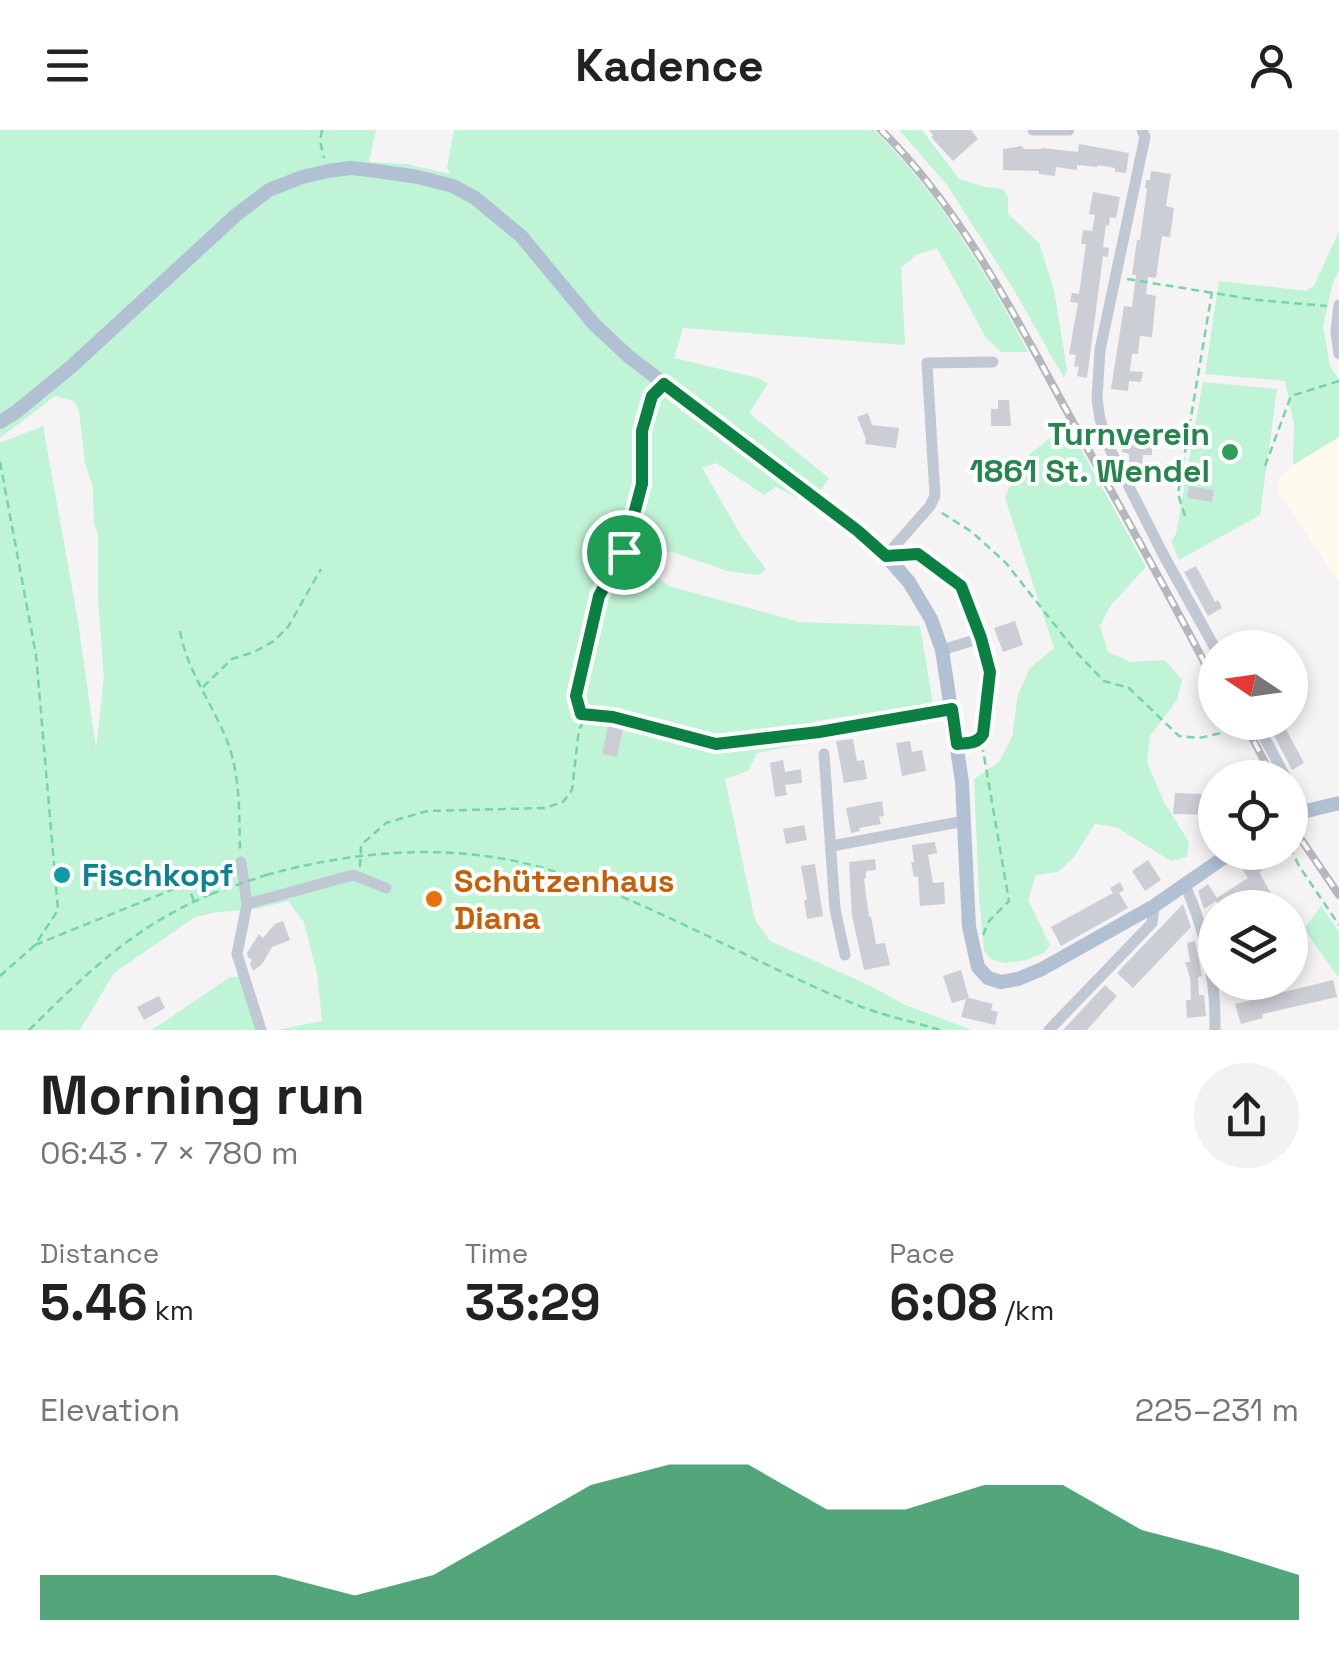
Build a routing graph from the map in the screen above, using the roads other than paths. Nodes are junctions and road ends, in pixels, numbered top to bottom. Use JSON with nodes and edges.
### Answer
{"nodes":[{"id":1,"x":1032,"y":130,"type":"edge"},
{"id":2,"x":1069,"y":130,"type":"edge"},
{"id":3,"x":1142,"y":130,"type":"edge"},
{"id":4,"x":1339,"y":306,"type":"edge"},
{"id":5,"x":1339,"y":354,"type":"edge"},
{"id":6,"x":993,"y":362,"type":"dead end"},
{"id":7,"x":0,"y":422,"type":"edge"},
{"id":8,"x":886,"y":556,"type":"junction"},
{"id":9,"x":1205,"y":630,"type":"edge"},
{"id":10,"x":942,"y":650,"type":"junction"},
{"id":11,"x":952,"y":709,"type":"junction"},
{"id":12,"x":716,"y":744,"type":"road end"},
{"id":13,"x":957,"y":744,"type":"junction"},
{"id":14,"x":824,"y":754,"type":"dead end"},
{"id":15,"x":1339,"y":802,"type":"edge"},
{"id":16,"x":1308,"y":809,"type":"edge"},
{"id":17,"x":964,"y":821,"type":"junction"},
{"id":18,"x":832,"y":846,"type":"junction"},
{"id":19,"x":241,"y":862,"type":"road end"},
{"id":20,"x":1207,"y":870,"type":"edge"},
{"id":21,"x":1184,"y":886,"type":"junction"},
{"id":22,"x":386,"y":888,"type":"dead end"},
{"id":23,"x":247,"y":904,"type":"junction"},
{"id":24,"x":1154,"y":906,"type":"junction"},
{"id":25,"x":845,"y":955,"type":"dead end"},
{"id":26,"x":260,"y":1030,"type":"edge"},
{"id":27,"x":1049,"y":1030,"type":"edge"},
{"id":28,"x":1215,"y":1030,"type":"edge"}],
"edges":[{"from":1,"to":2,"type":"street"},
{"from":3,"to":9,"type":"street"},
{"from":4,"to":5,"type":"street"},
{"from":6,"to":8,"type":"street"},
{"from":7,"to":8,"type":"main road"},
{"from":8,"to":10,"type":"main road"},
{"from":10,"to":11,"type":"main road"},
{"from":10,"to":13,"type":"street"},
{"from":11,"to":12,"type":"street"},
{"from":11,"to":13,"type":"main road"},
{"from":13,"to":17,"type":"main road"},
{"from":14,"to":18,"type":"street"},
{"from":15,"to":16,"type":"main road"},
{"from":17,"to":18,"type":"street"},
{"from":17,"to":24,"type":"main road"},
{"from":18,"to":25,"type":"street"},
{"from":19,"to":23,"type":"street"},
{"from":20,"to":21,"type":"main road"},
{"from":21,"to":24,"type":"main road"},
{"from":21,"to":28,"type":"street"},
{"from":22,"to":23,"type":"street"},
{"from":23,"to":26,"type":"street"},
{"from":24,"to":27,"type":"street"}]}
